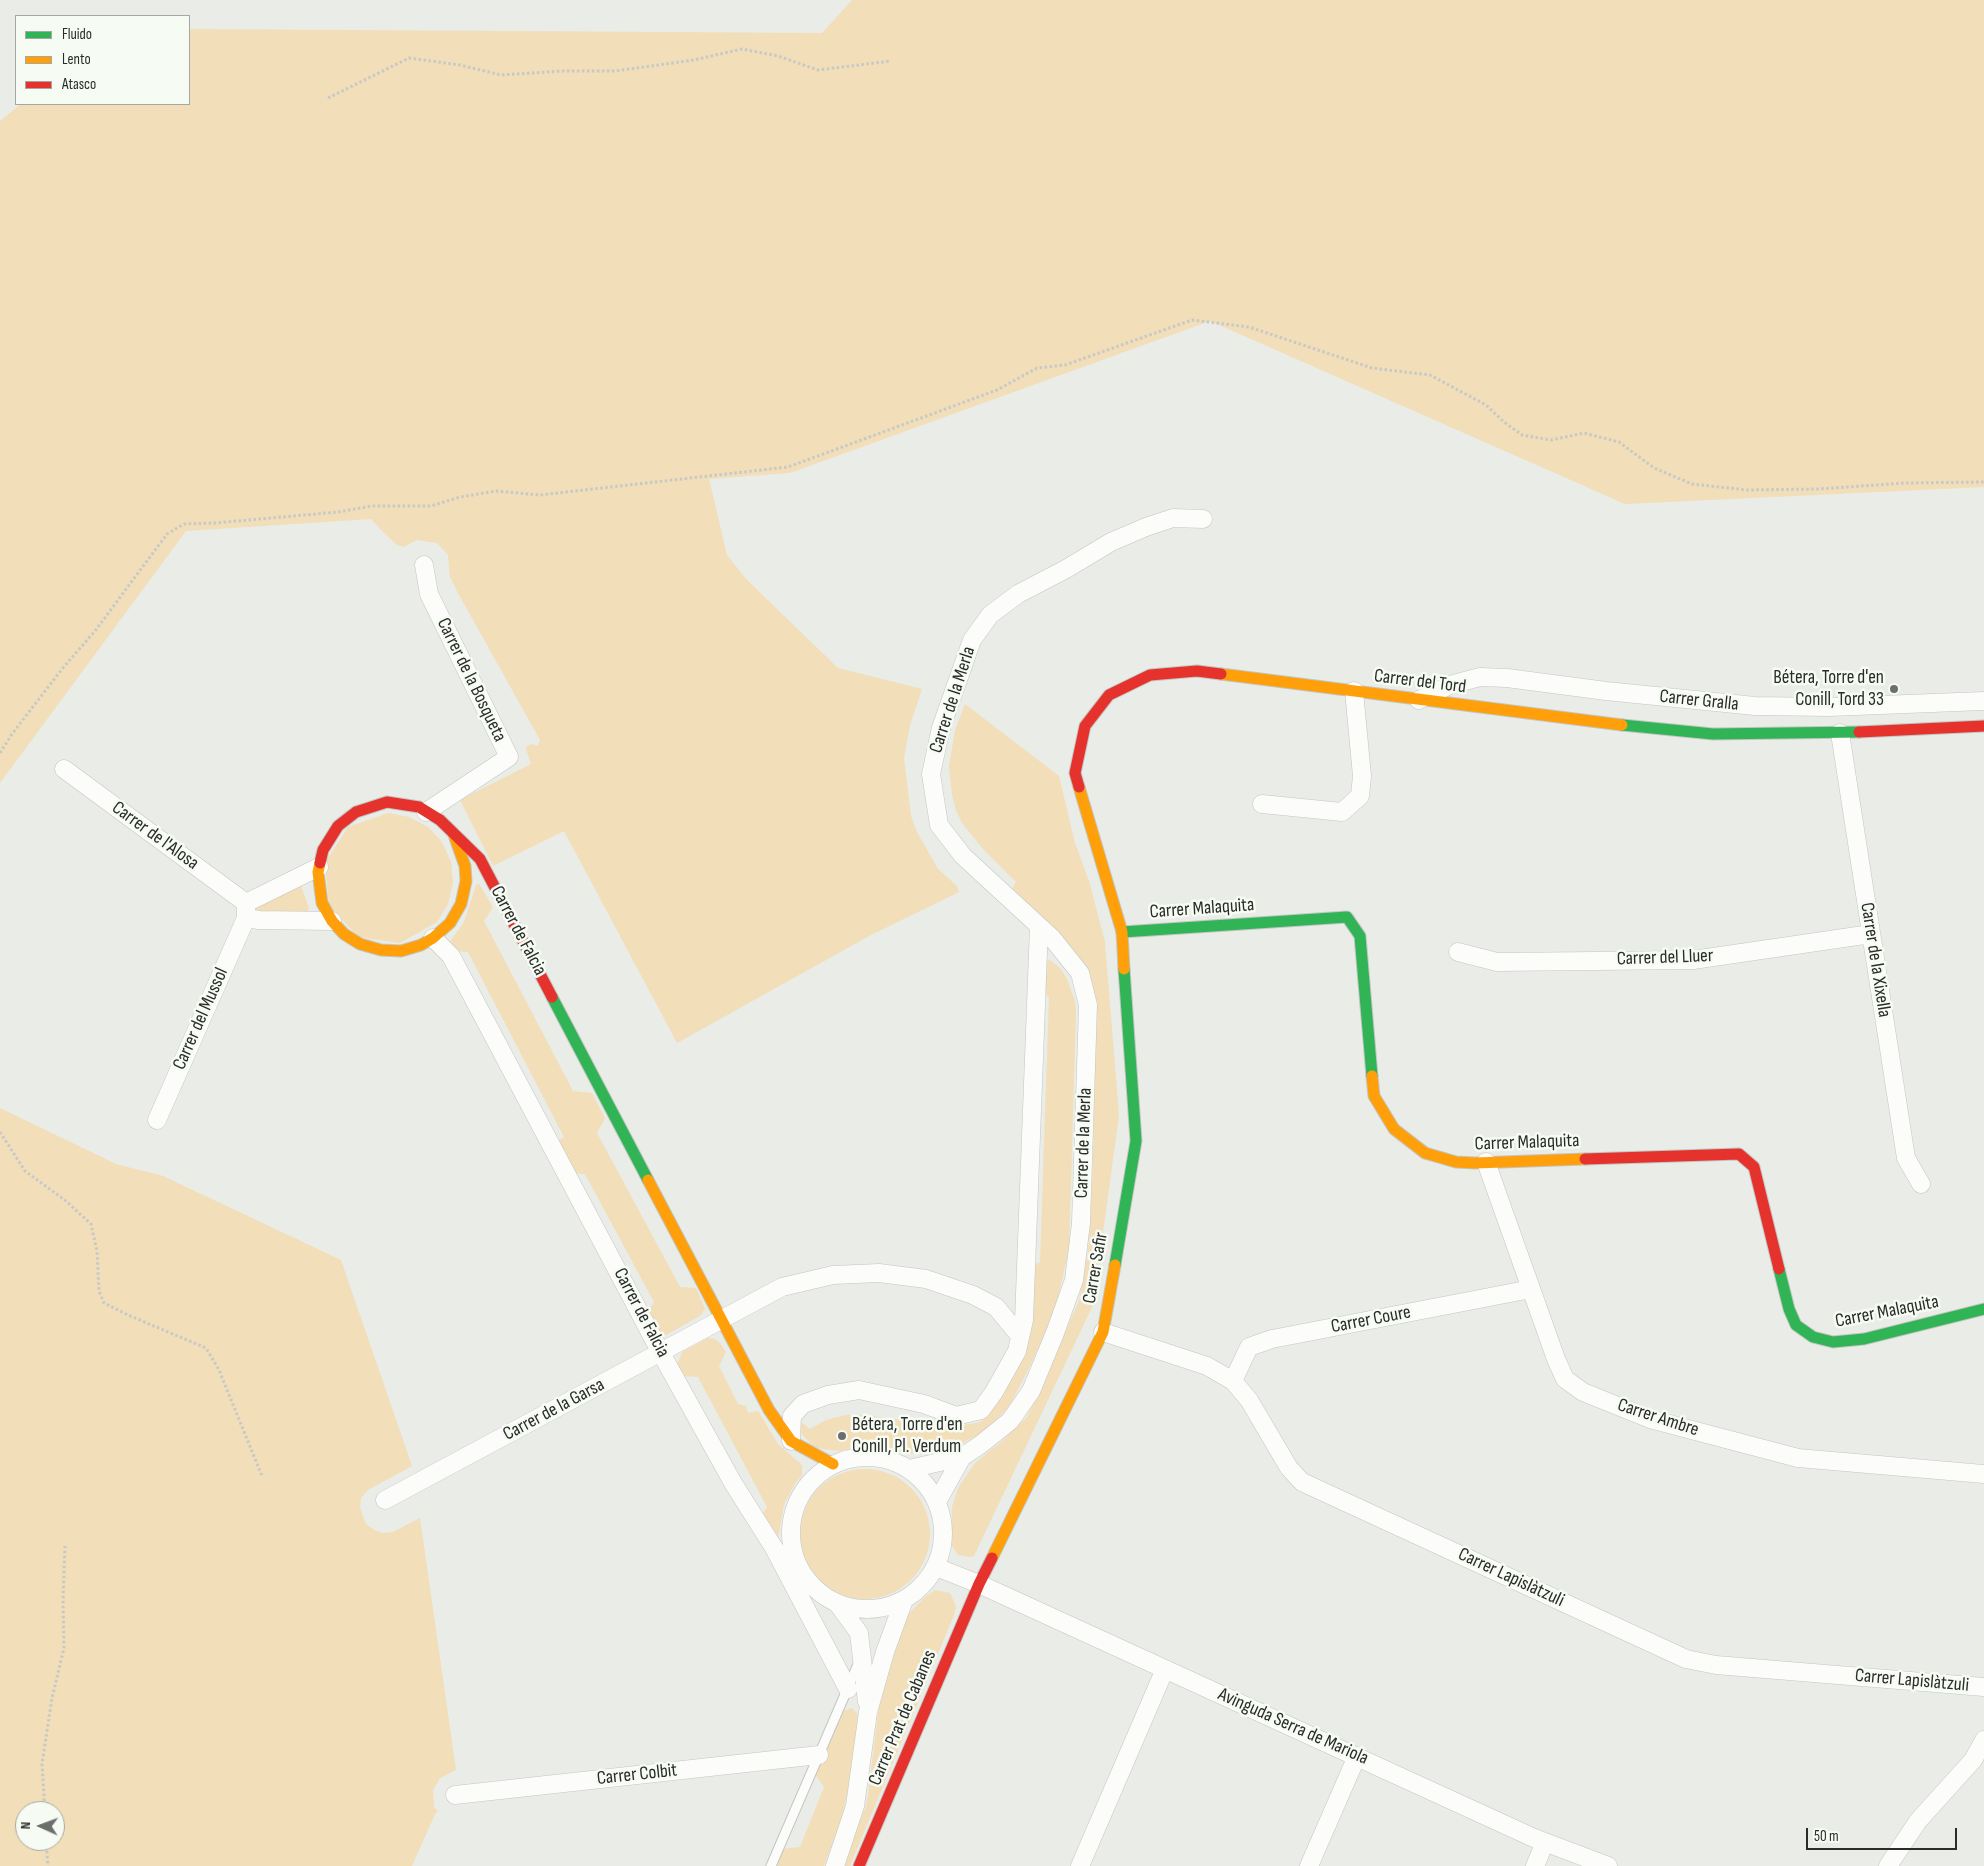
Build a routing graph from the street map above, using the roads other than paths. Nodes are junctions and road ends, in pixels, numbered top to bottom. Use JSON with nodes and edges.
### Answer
{"nodes":[{"id":1,"x":1203,"y":519,"type":"dead end"},
{"id":2,"x":424,"y":565,"type":"dead end"},
{"id":3,"x":1354,"y":691,"type":"junction"},
{"id":4,"x":1419,"y":700,"type":"junction"},
{"id":5,"x":1984,"y":701,"type":"edge"},
{"id":6,"x":1984,"y":726,"type":"edge"},
{"id":7,"x":1840,"y":733,"type":"junction"},
{"id":8,"x":64,"y":769,"type":"dead end"},
{"id":9,"x":1262,"y":804,"type":"dead end"},
{"id":10,"x":426,"y":812,"type":"junction"},
{"id":11,"x":454,"y":835,"type":"junction"},
{"id":12,"x":319,"y":867,"type":"junction"},
{"id":13,"x":246,"y":911,"type":"junction"},
{"id":14,"x":332,"y":920,"type":"junction"},
{"id":15,"x":1039,"y":926,"type":"junction"},
{"id":16,"x":1122,"y":932,"type":"junction"},
{"id":17,"x":1871,"y":934,"type":"junction"},
{"id":18,"x":433,"y":938,"type":"junction"},
{"id":19,"x":1458,"y":952,"type":"dead end"},
{"id":20,"x":157,"y":1120,"type":"dead end"},
{"id":21,"x":1486,"y":1162,"type":"junction"},
{"id":22,"x":1920,"y":1184,"type":"dead end"},
{"id":23,"x":1531,"y":1289,"type":"junction"},
{"id":24,"x":1984,"y":1309,"type":"edge"},
{"id":25,"x":722,"y":1319,"type":"junction"},
{"id":26,"x":1103,"y":1332,"type":"junction"},
{"id":27,"x":1020,"y":1336,"type":"junction"},
{"id":28,"x":661,"y":1353,"type":"junction"},
{"id":29,"x":1233,"y":1381,"type":"junction"},
{"id":30,"x":791,"y":1441,"type":"junction"},
{"id":31,"x":962,"y":1457,"type":"junction"},
{"id":32,"x":833,"y":1464,"type":"junction"},
{"id":33,"x":909,"y":1469,"type":"junction"},
{"id":34,"x":1984,"y":1474,"type":"edge"},
{"id":35,"x":386,"y":1500,"type":"dead end"},
{"id":36,"x":937,"y":1502,"type":"junction"},
{"id":37,"x":936,"y":1567,"type":"junction"},
{"id":38,"x":979,"y":1584,"type":"junction"},
{"id":39,"x":904,"y":1600,"type":"junction"},
{"id":40,"x":837,"y":1603,"type":"junction"},
{"id":41,"x":862,"y":1658,"type":"junction"},
{"id":42,"x":1165,"y":1669,"type":"junction"},
{"id":43,"x":1984,"y":1687,"type":"edge"},
{"id":44,"x":848,"y":1689,"type":"junction"},
{"id":45,"x":868,"y":1712,"type":"junction"},
{"id":46,"x":1984,"y":1740,"type":"edge"},
{"id":47,"x":819,"y":1755,"type":"junction"},
{"id":48,"x":1357,"y":1756,"type":"junction"},
{"id":49,"x":455,"y":1795,"type":"dead end"},
{"id":50,"x":1545,"y":1842,"type":"junction"},
{"id":51,"x":771,"y":1866,"type":"edge"},
{"id":52,"x":835,"y":1866,"type":"edge"},
{"id":53,"x":859,"y":1866,"type":"edge"},
{"id":54,"x":1080,"y":1866,"type":"edge"},
{"id":55,"x":1309,"y":1866,"type":"edge"},
{"id":56,"x":1535,"y":1866,"type":"edge"},
{"id":57,"x":1608,"y":1866,"type":"edge"},
{"id":58,"x":1888,"y":1866,"type":"edge"}],
"edges":[{"from":1,"to":15,"type":"street","name":"Carrer de la Merla"},
{"from":2,"to":10,"type":"street","name":"Carrer de la Bosqueta"},
{"from":3,"to":4,"type":"street","name":"Carrer del Tord"},
{"from":3,"to":9,"type":"street"},
{"from":3,"to":16,"type":"street","name":"Carrer del Tord"},
{"from":4,"to":5,"type":"street","name":"Carrer Gralla"},
{"from":4,"to":7,"type":"street","name":"Carrer del Tord"},
{"from":6,"to":7,"type":"street","name":"Carrer del Tord"},
{"from":7,"to":17,"type":"street","name":"Carrer de la Xixella"},
{"from":8,"to":13,"type":"street","name":"Carrer de l'Alosa"},
{"from":10,"to":11,"type":"street"},
{"from":10,"to":12,"type":"street"},
{"from":11,"to":18,"type":"street"},
{"from":11,"to":25,"type":"street","name":"Carrer de Falcia"},
{"from":12,"to":13,"type":"street"},
{"from":12,"to":14,"type":"street"},
{"from":13,"to":14,"type":"street"},
{"from":13,"to":20,"type":"street","name":"Carrer del Mussol"},
{"from":14,"to":18,"type":"street"},
{"from":15,"to":27,"type":"street"},
{"from":15,"to":31,"type":"street","name":"Carrer de la Merla"},
{"from":16,"to":21,"type":"street","name":"Carrer Malaquita"},
{"from":16,"to":26,"type":"street","name":"Carrer Safir"},
{"from":17,"to":19,"type":"street","name":"Carrer del Lluer"},
{"from":17,"to":22,"type":"street","name":"Carrer de la Xixella"},
{"from":18,"to":28,"type":"street","name":"Carrer de Falcia"},
{"from":21,"to":23,"type":"street","name":"Carrer Ambre"},
{"from":21,"to":24,"type":"street","name":"Carrer Malaquita"},
{"from":23,"to":29,"type":"street","name":"Carrer Coure"},
{"from":23,"to":34,"type":"street","name":"Carrer Ambre"},
{"from":25,"to":27,"type":"street","name":"Carrer de la Garsa"},
{"from":25,"to":28,"type":"street","name":"Carrer de la Garsa"},
{"from":25,"to":30,"type":"street","name":"Carrer de Falcia"},
{"from":26,"to":29,"type":"street","name":"Carrer Lapislàtzuli"},
{"from":26,"to":38,"type":"street","name":"Carrer Safir"},
{"from":27,"to":30,"type":"street"},
{"from":28,"to":35,"type":"street","name":"Carrer de la Garsa"},
{"from":28,"to":44,"type":"street","name":"Carrer de Falcia"},
{"from":29,"to":43,"type":"street","name":"Carrer Lapislàtzuli"},
{"from":30,"to":32,"type":"street","name":"Carrer de Falcia"},
{"from":31,"to":33,"type":"street","name":"Carrer de la Merla"},
{"from":31,"to":36,"type":"street","name":"Carrer de la Merla"},
{"from":32,"to":33,"type":"street"},
{"from":32,"to":40,"type":"street"},
{"from":33,"to":36,"type":"street"},
{"from":36,"to":37,"type":"street"},
{"from":37,"to":38,"type":"street","name":"Avinguda Serra de Mariola"},
{"from":37,"to":39,"type":"street"},
{"from":38,"to":42,"type":"street","name":"Avinguda Serra de Mariola"},
{"from":38,"to":53,"type":"street","name":"Carrer Prat de Cabanes"},
{"from":39,"to":40,"type":"street"},
{"from":39,"to":45,"type":"street"},
{"from":40,"to":41,"type":"street"},
{"from":41,"to":44,"type":"lane"},
{"from":41,"to":45,"type":"street"},
{"from":42,"to":48,"type":"street","name":"Avinguda Serra de Mariola"},
{"from":42,"to":54,"type":"street"},
{"from":44,"to":47,"type":"lane"},
{"from":45,"to":52,"type":"street"},
{"from":46,"to":58,"type":"street"},
{"from":47,"to":49,"type":"street","name":"Carrer Colbit"},
{"from":47,"to":51,"type":"lane"},
{"from":48,"to":50,"type":"street","name":"Avinguda Serra de Mariola"},
{"from":48,"to":55,"type":"street"},
{"from":50,"to":56,"type":"street"},
{"from":50,"to":57,"type":"street","name":"Avinguda Serra de Mariola"}]}
